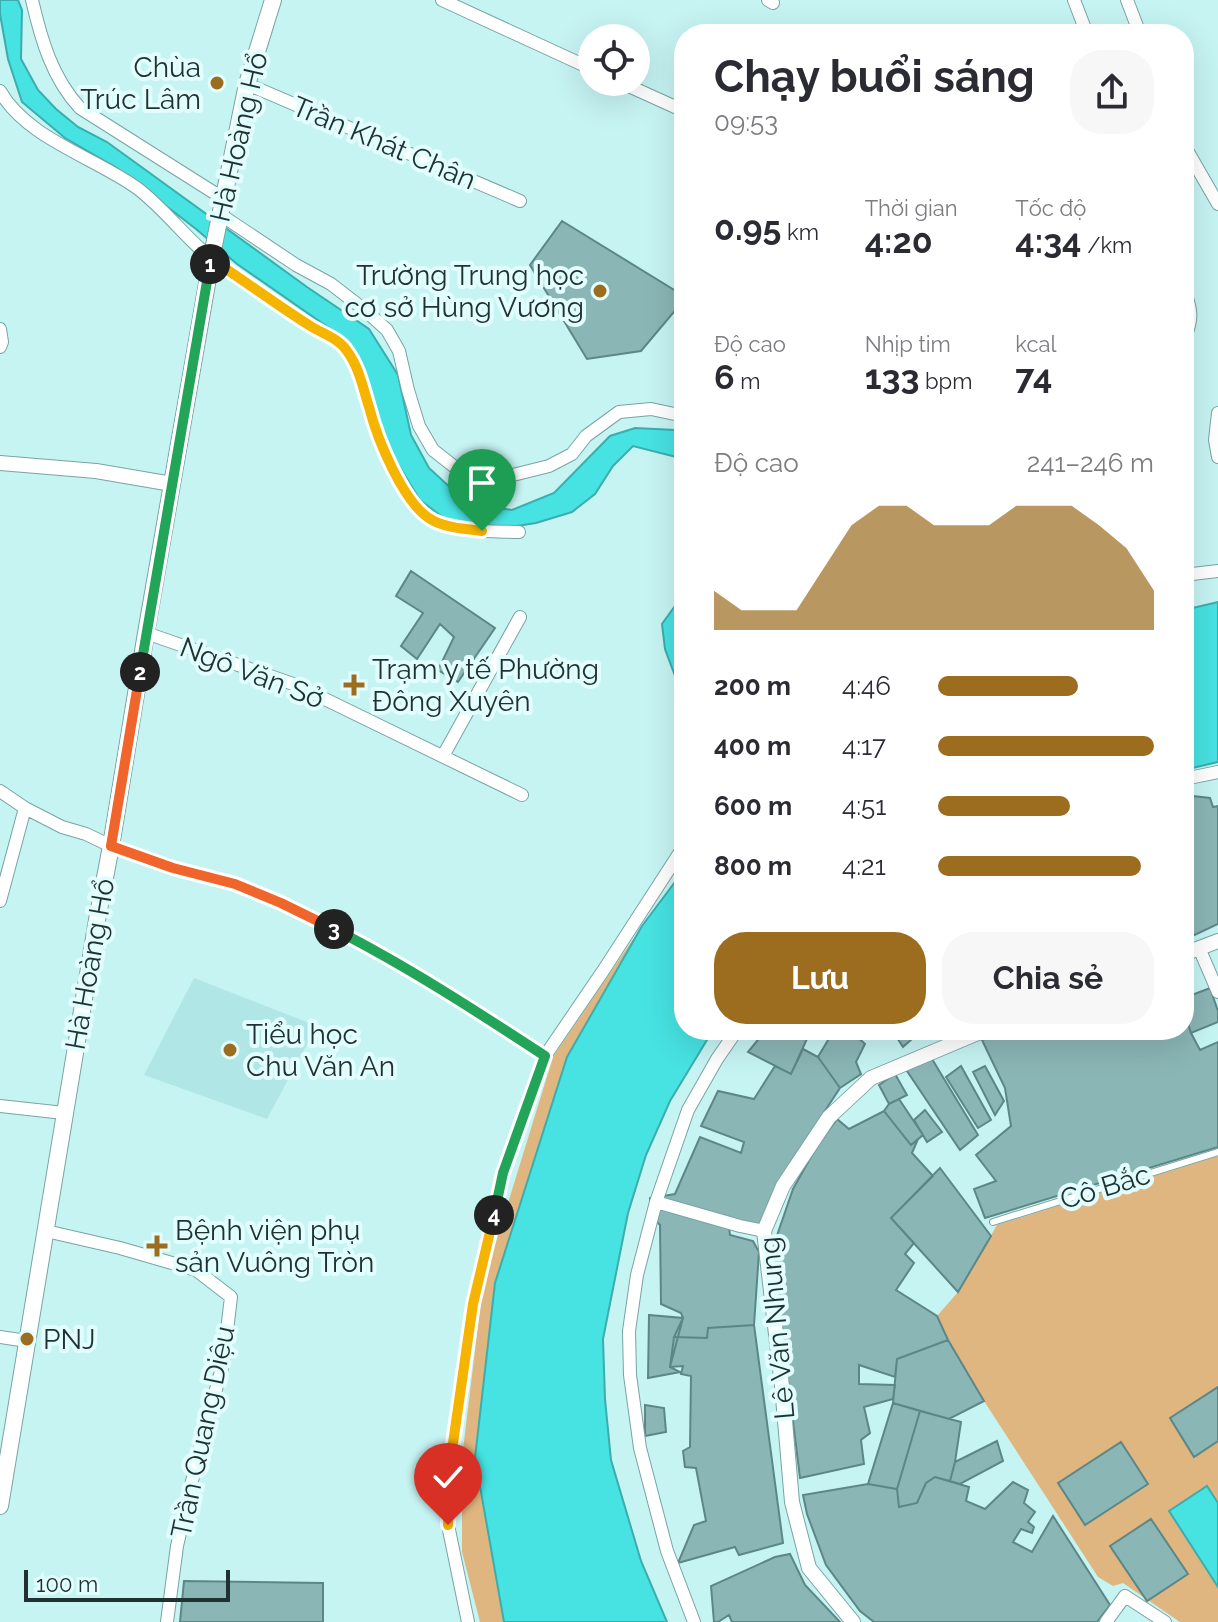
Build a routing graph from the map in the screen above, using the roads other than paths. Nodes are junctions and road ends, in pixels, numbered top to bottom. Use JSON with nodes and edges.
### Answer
{"nodes":[{"id":1,"x":32,"y":0,"type":"edge"},
{"id":2,"x":273,"y":0,"type":"edge"},
{"id":3,"x":442,"y":0,"type":"edge"},
{"id":4,"x":1074,"y":0,"type":"edge"},
{"id":5,"x":1127,"y":0,"type":"edge"},
{"id":6,"x":1083,"y":24,"type":"edge"},
{"id":7,"x":1136,"y":24,"type":"edge"},
{"id":8,"x":578,"y":63,"type":"edge"},
{"id":9,"x":247,"y":84,"type":"junction"},
{"id":10,"x":0,"y":91,"type":"edge"},
{"id":11,"x":650,"y":96,"type":"edge"},
{"id":12,"x":674,"y":106,"type":"edge"},
{"id":13,"x":1194,"y":162,"type":"edge"},
{"id":14,"x":520,"y":201,"type":"dead end"},
{"id":15,"x":1218,"y":204,"type":"edge"},
{"id":16,"x":222,"y":211,"type":"junction"},
{"id":17,"x":212,"y":257,"type":"junction"},
{"id":18,"x":0,"y":329,"type":"edge"},
{"id":19,"x":0,"y":347,"type":"edge"},
{"id":20,"x":1218,"y":413,"type":"edge"},
{"id":21,"x":674,"y":414,"type":"edge"},
{"id":22,"x":1218,"y":457,"type":"edge"},
{"id":23,"x":0,"y":463,"type":"edge"},
{"id":24,"x":172,"y":484,"type":"junction"},
{"id":25,"x":519,"y":532,"type":"dead end"},
{"id":26,"x":1218,"y":571,"type":"edge"},
{"id":27,"x":1194,"y":574,"type":"edge"},
{"id":28,"x":520,"y":617,"type":"dead end"},
{"id":29,"x":146,"y":633,"type":"junction"},
{"id":30,"x":443,"y":756,"type":"junction"},
{"id":31,"x":1218,"y":772,"type":"edge"},
{"id":32,"x":1194,"y":777,"type":"edge"},
{"id":33,"x":0,"y":791,"type":"edge"},
{"id":34,"x":522,"y":795,"type":"dead end"},
{"id":35,"x":25,"y":808,"type":"junction"},
{"id":36,"x":111,"y":846,"type":"junction"},
{"id":37,"x":674,"y":861,"type":"edge"},
{"id":38,"x":0,"y":901,"type":"edge"},
{"id":39,"x":1218,"y":941,"type":"edge"},
{"id":40,"x":1199,"y":948,"type":"junction"},
{"id":41,"x":1194,"y":950,"type":"edge"},
{"id":42,"x":1218,"y":992,"type":"edge"},
{"id":43,"x":730,"y":1040,"type":"edge"},
{"id":44,"x":961,"y":1040,"type":"edge"},
{"id":45,"x":545,"y":1056,"type":"junction"},
{"id":46,"x":0,"y":1106,"type":"edge"},
{"id":47,"x":64,"y":1113,"type":"junction"},
{"id":48,"x":1218,"y":1152,"type":"edge"},
{"id":49,"x":656,"y":1202,"type":"junction"},
{"id":50,"x":993,"y":1222,"type":"dead end"},
{"id":51,"x":46,"y":1231,"type":"junction"},
{"id":52,"x":764,"y":1231,"type":"junction"},
{"id":53,"x":0,"y":1337,"type":"edge"},
{"id":54,"x":27,"y":1341,"type":"junction"},
{"id":55,"x":0,"y":1506,"type":"edge"},
{"id":56,"x":167,"y":1622,"type":"edge"},
{"id":57,"x":468,"y":1622,"type":"edge"},
{"id":58,"x":694,"y":1622,"type":"edge"},
{"id":59,"x":853,"y":1622,"type":"edge"},
{"id":60,"x":1106,"y":1622,"type":"edge"},
{"id":61,"x":1165,"y":1622,"type":"edge"}],
"edges":[{"from":1,"to":16,"type":"street"},
{"from":2,"to":9,"type":"main road","name":"Hà Hoàng Hổ"},
{"from":3,"to":8,"type":"street"},
{"from":4,"to":6,"type":"street"},
{"from":5,"to":7,"type":"street"},
{"from":9,"to":14,"type":"street","name":"Trần Khát Chân"},
{"from":9,"to":16,"type":"main road","name":"Hà Hoàng Hổ"},
{"from":10,"to":17,"type":"street"},
{"from":11,"to":12,"type":"street"},
{"from":13,"to":15,"type":"street"},
{"from":16,"to":17,"type":"main road","name":"Hà Hoàng Hổ"},
{"from":16,"to":21,"type":"street"},
{"from":17,"to":24,"type":"main road","name":"Hà Hoàng Hổ"},
{"from":17,"to":25,"type":"street"},
{"from":18,"to":19,"type":"street"},
{"from":20,"to":22,"type":"street"},
{"from":23,"to":24,"type":"street"},
{"from":24,"to":29,"type":"main road","name":"Hà Hoàng Hổ"},
{"from":26,"to":27,"type":"street"},
{"from":28,"to":30,"type":"street"},
{"from":29,"to":30,"type":"street","name":"Ngô Văn Sở"},
{"from":29,"to":36,"type":"main road","name":"Hà Hoàng Hổ"},
{"from":30,"to":34,"type":"street","name":"Ngô Văn Sở"},
{"from":31,"to":32,"type":"street"},
{"from":33,"to":35,"type":"street"},
{"from":35,"to":36,"type":"street"},
{"from":35,"to":38,"type":"street"},
{"from":36,"to":45,"type":"lane"},
{"from":36,"to":47,"type":"main road","name":"Hà Hoàng Hổ"},
{"from":37,"to":45,"type":"street"},
{"from":39,"to":40,"type":"street"},
{"from":40,"to":41,"type":"street"},
{"from":40,"to":42,"type":"street"},
{"from":43,"to":49,"type":"street"},
{"from":44,"to":52,"type":"street","name":"Lê Văn Nhung"},
{"from":45,"to":57,"type":"street"},
{"from":46,"to":47,"type":"street"},
{"from":47,"to":51,"type":"main road","name":"Hà Hoàng Hổ"},
{"from":48,"to":50,"type":"lane","name":"Cô Bắc"},
{"from":49,"to":52,"type":"street"},
{"from":49,"to":58,"type":"street"},
{"from":51,"to":54,"type":"main road","name":"Hà Hoàng Hổ"},
{"from":51,"to":56,"type":"street","name":"Trần Quang Diệu"},
{"from":52,"to":59,"type":"street","name":"Lê Văn Nhung"},
{"from":53,"to":54,"type":"street"},
{"from":54,"to":55,"type":"main road","name":"Hà Hoàng Hổ"},
{"from":60,"to":61,"type":"street"}]}
